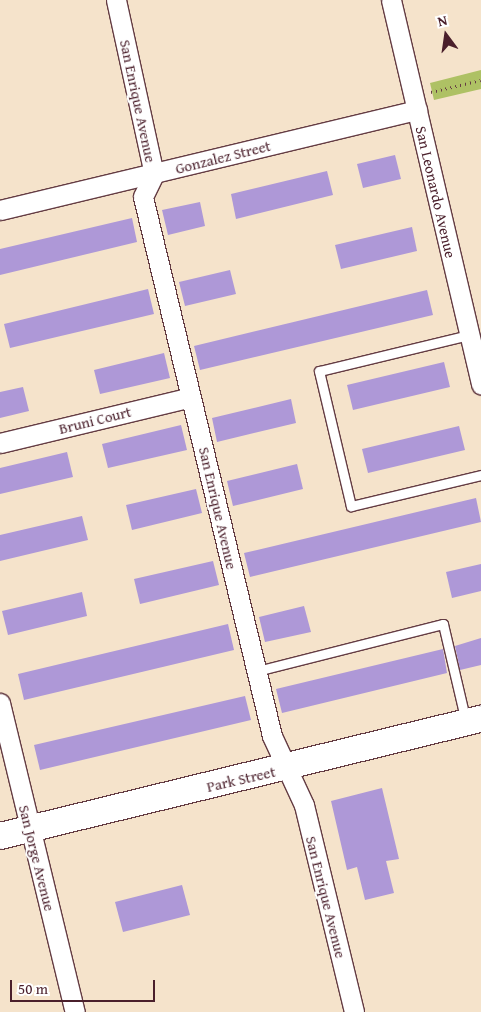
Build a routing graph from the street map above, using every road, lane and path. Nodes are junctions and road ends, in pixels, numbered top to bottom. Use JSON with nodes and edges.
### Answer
{"nodes":[{"id":1,"x":116,"y":0,"type":"edge"},
{"id":2,"x":391,"y":0,"type":"edge"},
{"id":3,"x":481,"y":80,"type":"edge"},
{"id":4,"x":430,"y":92,"type":"dead end"},
{"id":5,"x":417,"y":110,"type":"junction"},
{"id":6,"x":154,"y":174,"type":"junction"},
{"id":7,"x":0,"y":210,"type":"edge"},
{"id":8,"x":469,"y":335,"type":"junction"},
{"id":9,"x":481,"y":385,"type":"edge"},
{"id":10,"x":191,"y":396,"type":"junction"},
{"id":11,"x":0,"y":443,"type":"edge"},
{"id":12,"x":481,"y":475,"type":"edge"},
{"id":13,"x":257,"y":671,"type":"junction"},
{"id":14,"x":0,"y":703,"type":"edge"},
{"id":15,"x":474,"y":721,"type":"edge"},
{"id":16,"x":287,"y":768,"type":"junction"},
{"id":17,"x":30,"y":828,"type":"junction"},
{"id":18,"x":0,"y":836,"type":"edge"},
{"id":19,"x":75,"y":1012,"type":"edge"},
{"id":20,"x":354,"y":1012,"type":"edge"}],
"edges":[{"from":1,"to":6,"type":"street","name":"San Enrique Avenue"},
{"from":2,"to":5,"type":"street","name":"San Leonardo Avenue"},
{"from":3,"to":4,"type":"path"},
{"from":5,"to":6,"type":"street","name":"Gonzalez Street"},
{"from":5,"to":8,"type":"street","name":"San Leonardo Avenue"},
{"from":6,"to":7,"type":"street","name":"Gonzalez Street"},
{"from":6,"to":10,"type":"street","name":"San Enrique Avenue"},
{"from":8,"to":9,"type":"street","name":"San Leonardo Avenue"},
{"from":8,"to":12,"type":"lane"},
{"from":10,"to":11,"type":"street","name":"Bruni Court"},
{"from":10,"to":13,"type":"street","name":"San Enrique Avenue"},
{"from":13,"to":15,"type":"lane"},
{"from":13,"to":16,"type":"street","name":"San Enrique Avenue"},
{"from":14,"to":17,"type":"street","name":"San Jorge Avenue"},
{"from":15,"to":16,"type":"main road","name":"Park Street"},
{"from":16,"to":17,"type":"main road","name":"Park Street"},
{"from":16,"to":20,"type":"street","name":"San Enrique Avenue"},
{"from":17,"to":18,"type":"main road","name":"Park Street"},
{"from":17,"to":19,"type":"street","name":"San Jorge Avenue"}]}
